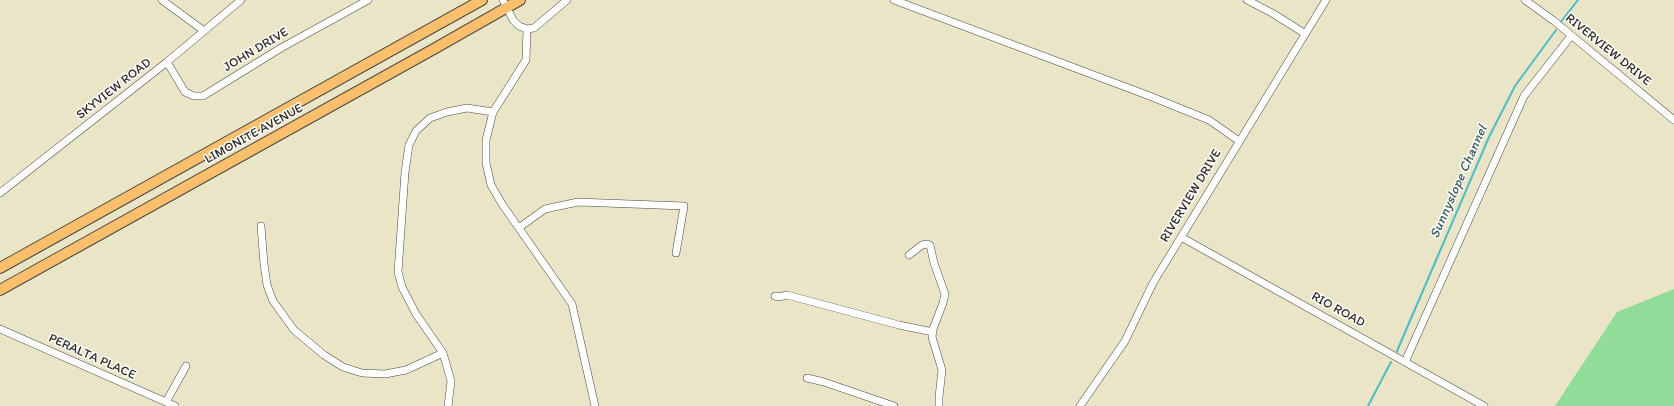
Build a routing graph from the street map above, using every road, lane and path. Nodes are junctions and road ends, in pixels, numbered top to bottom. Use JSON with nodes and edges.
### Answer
{"nodes":[{"id":1,"x":162,"y":0,"type":"edge"},
{"id":2,"x":241,"y":0,"type":"edge"},
{"id":3,"x":368,"y":0,"type":"edge"},
{"id":4,"x":482,"y":0,"type":"edge"},
{"id":5,"x":520,"y":0,"type":"edge"},
{"id":6,"x":567,"y":0,"type":"edge"},
{"id":7,"x":894,"y":0,"type":"edge"},
{"id":8,"x":1247,"y":0,"type":"edge"},
{"id":9,"x":1326,"y":0,"type":"edge"},
{"id":10,"x":1525,"y":0,"type":"edge"},
{"id":11,"x":360,"y":2,"type":"edge"},
{"id":12,"x":505,"y":4,"type":"edge"},
{"id":13,"x":527,"y":29,"type":"junction"},
{"id":14,"x":204,"y":31,"type":"junction"},
{"id":15,"x":1304,"y":33,"type":"junction"},
{"id":16,"x":1570,"y":36,"type":"junction"},
{"id":17,"x":167,"y":62,"type":"junction"},
{"id":18,"x":493,"y":112,"type":"junction"},
{"id":19,"x":1674,"y":120,"type":"edge"},
{"id":20,"x":1239,"y":141,"type":"junction"},
{"id":21,"x":0,"y":194,"type":"edge"},
{"id":22,"x":261,"y":226,"type":"dead end"},
{"id":23,"x":520,"y":227,"type":"junction"},
{"id":24,"x":1181,"y":237,"type":"junction"},
{"id":25,"x":676,"y":253,"type":"dead end"},
{"id":26,"x":909,"y":255,"type":"dead end"},
{"id":27,"x":0,"y":268,"type":"edge"},
{"id":28,"x":0,"y":290,"type":"edge"},
{"id":29,"x":775,"y":296,"type":"dead end"},
{"id":30,"x":0,"y":329,"type":"edge"},
{"id":31,"x":933,"y":332,"type":"junction"},
{"id":32,"x":442,"y":353,"type":"junction"},
{"id":33,"x":1402,"y":360,"type":"junction"},
{"id":34,"x":186,"y":366,"type":"dead end"},
{"id":35,"x":807,"y":378,"type":"dead end"},
{"id":36,"x":166,"y":402,"type":"junction"},
{"id":37,"x":175,"y":406,"type":"edge"},
{"id":38,"x":448,"y":406,"type":"edge"},
{"id":39,"x":595,"y":406,"type":"edge"},
{"id":40,"x":894,"y":406,"type":"edge"},
{"id":41,"x":939,"y":406,"type":"edge"},
{"id":42,"x":1080,"y":406,"type":"edge"},
{"id":43,"x":1484,"y":406,"type":"edge"}],
"edges":[{"from":1,"to":14,"type":"street"},
{"from":2,"to":14,"type":"street","name":"SKYVIEW ROAD"},
{"from":3,"to":11,"type":"street","name":"JOHN DRIVE"},
{"from":4,"to":27,"type":"main road","name":"LIMONITE AVENUE"},
{"from":5,"to":12,"type":"main road","name":"LIMONITE AVENUE"},
{"from":6,"to":13,"type":"street"},
{"from":7,"to":20,"type":"street"},
{"from":8,"to":15,"type":"street"},
{"from":9,"to":15,"type":"street","name":"RIVERVIEW DRIVE"},
{"from":10,"to":16,"type":"street","name":"RIVERVIEW DRIVE"},
{"from":11,"to":17,"type":"street","name":"JOHN DRIVE"},
{"from":12,"to":13,"type":"street"},
{"from":12,"to":28,"type":"main road","name":"LIMONITE AVENUE"},
{"from":13,"to":18,"type":"street"},
{"from":14,"to":17,"type":"street","name":"SKYVIEW ROAD"},
{"from":15,"to":20,"type":"street","name":"RIVERVIEW DRIVE"},
{"from":16,"to":19,"type":"street","name":"RIVERVIEW DRIVE"},
{"from":16,"to":33,"type":"street"},
{"from":17,"to":21,"type":"street","name":"SKYVIEW ROAD"},
{"from":18,"to":23,"type":"street"},
{"from":18,"to":32,"type":"street"},
{"from":20,"to":24,"type":"street","name":"RIVERVIEW DRIVE"},
{"from":22,"to":32,"type":"street"},
{"from":23,"to":25,"type":"street"},
{"from":23,"to":39,"type":"street"},
{"from":24,"to":33,"type":"street","name":"RIO ROAD"},
{"from":24,"to":42,"type":"street","name":"RIVERVIEW DRIVE"},
{"from":26,"to":31,"type":"street"},
{"from":29,"to":31,"type":"street"},
{"from":30,"to":36,"type":"street","name":"PERALTA PLACE"},
{"from":31,"to":41,"type":"street"},
{"from":32,"to":38,"type":"street"},
{"from":33,"to":43,"type":"street","name":"RIO ROAD"},
{"from":34,"to":36,"type":"street"},
{"from":35,"to":40,"type":"street"},
{"from":36,"to":37,"type":"street","name":"PERALTA PLACE"}]}
